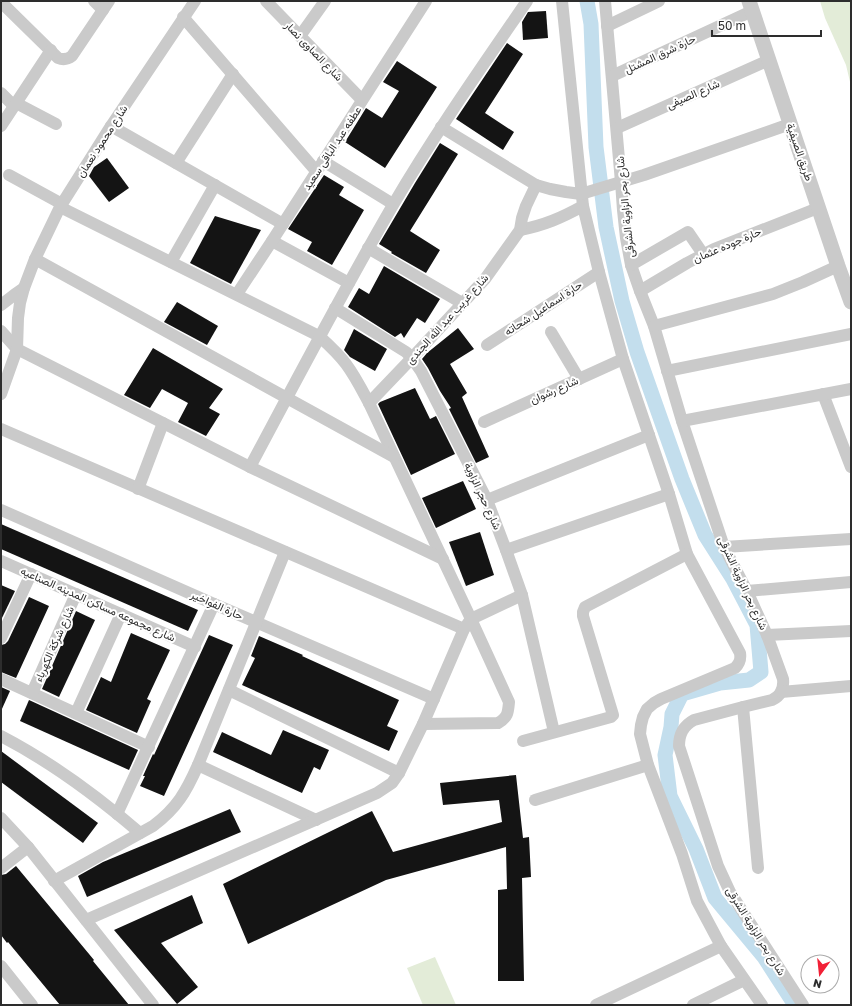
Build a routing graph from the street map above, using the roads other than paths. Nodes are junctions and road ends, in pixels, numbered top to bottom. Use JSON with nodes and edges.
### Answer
{"nodes":[{"id":1,"x":94,"y":1,"type":"edge"},
{"id":2,"x":195,"y":1,"type":"edge"},
{"id":3,"x":266,"y":1,"type":"edge"},
{"id":4,"x":325,"y":1,"type":"edge"},
{"id":5,"x":426,"y":1,"type":"edge"},
{"id":6,"x":527,"y":1,"type":"edge"},
{"id":7,"x":562,"y":1,"type":"edge"},
{"id":8,"x":605,"y":1,"type":"edge"},
{"id":9,"x":659,"y":1,"type":"edge"},
{"id":10,"x":1,"y":2,"type":"edge"},
{"id":11,"x":106,"y":5,"type":"edge"},
{"id":12,"x":751,"y":6,"type":"edge"},
{"id":13,"x":184,"y":17,"type":"junction"},
{"id":14,"x":607,"y":26,"type":"junction"},
{"id":15,"x":300,"y":36,"type":"junction"},
{"id":16,"x":50,"y":50,"type":"junction"},
{"id":17,"x":769,"y":60,"type":"junction"},
{"id":18,"x":233,"y":74,"type":"junction"},
{"id":19,"x":612,"y":76,"type":"junction"},
{"id":20,"x":1,"y":93,"type":"edge"},
{"id":21,"x":362,"y":100,"type":"junction"},
{"id":22,"x":15,"y":104,"type":"junction"},
{"id":23,"x":56,"y":124,"type":"dead end"},
{"id":24,"x":790,"y":124,"type":"junction"},
{"id":25,"x":1,"y":126,"type":"edge"},
{"id":26,"x":111,"y":126,"type":"junction"},
{"id":27,"x":441,"y":127,"type":"junction"},
{"id":28,"x":617,"y":128,"type":"junction"},
{"id":29,"x":176,"y":163,"type":"junction"},
{"id":30,"x":320,"y":166,"type":"junction"},
{"id":31,"x":8,"y":175,"type":"dead end"},
{"id":32,"x":622,"y":182,"type":"junction"},
{"id":33,"x":536,"y":184,"type":"junction"},
{"id":34,"x":215,"y":185,"type":"junction"},
{"id":35,"x":582,"y":200,"type":"junction"},
{"id":36,"x":393,"y":204,"type":"junction"},
{"id":37,"x":61,"y":205,"type":"junction"},
{"id":38,"x":818,"y":208,"type":"junction"},
{"id":39,"x":283,"y":224,"type":"junction"},
{"id":40,"x":520,"y":230,"type":"junction"},
{"id":41,"x":272,"y":242,"type":"junction"},
{"id":42,"x":368,"y":248,"type":"junction"},
{"id":43,"x":703,"y":254,"type":"junction"},
{"id":44,"x":35,"y":259,"type":"junction"},
{"id":45,"x":172,"y":262,"type":"junction"},
{"id":46,"x":631,"y":265,"type":"junction"},
{"id":47,"x":838,"y":266,"type":"junction"},
{"id":48,"x":599,"y":272,"type":"junction"},
{"id":49,"x":349,"y":283,"type":"junction"},
{"id":50,"x":24,"y":288,"type":"junction"},
{"id":51,"x":640,"y":292,"type":"junction"},
{"id":52,"x":237,"y":294,"type":"junction"},
{"id":53,"x":851,"y":302,"type":"edge"},
{"id":54,"x":462,"y":303,"type":"junction"},
{"id":55,"x":1,"y":305,"type":"edge"},
{"id":56,"x":335,"y":308,"type":"junction"},
{"id":57,"x":654,"y":326,"type":"junction"},
{"id":58,"x":1,"y":331,"type":"edge"},
{"id":59,"x":551,"y":332,"type":"dead end"},
{"id":60,"x":851,"y":334,"type":"edge"},
{"id":61,"x":320,"y":336,"type":"junction"},
{"id":62,"x":487,"y":345,"type":"dead end"},
{"id":63,"x":17,"y":349,"type":"junction"},
{"id":64,"x":412,"y":358,"type":"junction"},
{"id":65,"x":623,"y":359,"type":"junction"},
{"id":66,"x":667,"y":371,"type":"junction"},
{"id":67,"x":579,"y":379,"type":"junction"},
{"id":68,"x":851,"y":389,"type":"edge"},
{"id":69,"x":1,"y":394,"type":"edge"},
{"id":70,"x":823,"y":394,"type":"junction"},
{"id":71,"x":287,"y":398,"type":"junction"},
{"id":72,"x":369,"y":403,"type":"junction"},
{"id":73,"x":682,"y":421,"type":"junction"},
{"id":74,"x":484,"y":422,"type":"dead end"},
{"id":75,"x":163,"y":423,"type":"junction"},
{"id":76,"x":1,"y":429,"type":"edge"},
{"id":77,"x":649,"y":435,"type":"junction"},
{"id":78,"x":394,"y":457,"type":"junction"},
{"id":79,"x":851,"y":467,"type":"edge"},
{"id":80,"x":250,"y":468,"type":"junction"},
{"id":81,"x":138,"y":489,"type":"junction"},
{"id":82,"x":669,"y":494,"type":"junction"},
{"id":83,"x":487,"y":500,"type":"junction"},
{"id":84,"x":1,"y":510,"type":"edge"},
{"id":85,"x":851,"y":539,"type":"edge"},
{"id":86,"x":724,"y":548,"type":"junction"},
{"id":87,"x":506,"y":550,"type":"junction"},
{"id":88,"x":285,"y":552,"type":"junction"},
{"id":89,"x":687,"y":554,"type":"junction"},
{"id":90,"x":442,"y":559,"type":"junction"},
{"id":91,"x":1,"y":561,"type":"edge"},
{"id":92,"x":31,"y":574,"type":"junction"},
{"id":93,"x":851,"y":582,"type":"edge"},
{"id":94,"x":747,"y":591,"type":"junction"},
{"id":95,"x":76,"y":594,"type":"junction"},
{"id":96,"x":522,"y":595,"type":"junction"},
{"id":97,"x":214,"y":604,"type":"junction"},
{"id":98,"x":121,"y":614,"type":"junction"},
{"id":99,"x":256,"y":622,"type":"junction"},
{"id":100,"x":468,"y":624,"type":"junction"},
{"id":101,"x":851,"y":631,"type":"edge"},
{"id":102,"x":768,"y":635,"type":"junction"},
{"id":103,"x":1,"y":638,"type":"edge"},
{"id":104,"x":195,"y":647,"type":"junction"},
{"id":105,"x":1,"y":679,"type":"edge"},
{"id":106,"x":851,"y":686,"type":"edge"},
{"id":107,"x":230,"y":690,"type":"junction"},
{"id":108,"x":781,"y":692,"type":"junction"},
{"id":109,"x":32,"y":693,"type":"junction"},
{"id":110,"x":434,"y":699,"type":"junction"},
{"id":111,"x":743,"y":706,"type":"junction"},
{"id":112,"x":76,"y":713,"type":"junction"},
{"id":113,"x":423,"y":724,"type":"junction"},
{"id":114,"x":554,"y":732,"type":"junction"},
{"id":115,"x":1,"y":736,"type":"edge"},
{"id":116,"x":523,"y":741,"type":"dead end"},
{"id":117,"x":149,"y":746,"type":"junction"},
{"id":118,"x":198,"y":765,"type":"junction"},
{"id":119,"x":648,"y":765,"type":"junction"},
{"id":120,"x":399,"y":773,"type":"junction"},
{"id":121,"x":535,"y":800,"type":"dead end"},
{"id":122,"x":117,"y":814,"type":"junction"},
{"id":123,"x":1,"y":818,"type":"edge"},
{"id":124,"x":316,"y":820,"type":"junction"},
{"id":125,"x":140,"y":833,"type":"junction"},
{"id":126,"x":28,"y":847,"type":"junction"},
{"id":127,"x":1,"y":868,"type":"edge"},
{"id":128,"x":758,"y":868,"type":"dead end"},
{"id":129,"x":54,"y":880,"type":"junction"},
{"id":130,"x":86,"y":920,"type":"junction"},
{"id":131,"x":721,"y":946,"type":"junction"},
{"id":132,"x":1,"y":966,"type":"edge"},
{"id":133,"x":744,"y":980,"type":"junction"},
{"id":134,"x":32,"y":1005,"type":"edge"},
{"id":135,"x":153,"y":1005,"type":"edge"},
{"id":136,"x":596,"y":1005,"type":"edge"},
{"id":137,"x":693,"y":1005,"type":"edge"},
{"id":138,"x":762,"y":1005,"type":"edge"},
{"id":139,"x":803,"y":1005,"type":"edge"}],
"edges":[{"from":1,"to":11,"type":"street"},
{"from":2,"to":13,"type":"street","name":"شارع محمود نعمان"},
{"from":3,"to":15,"type":"street","name":"شارع الصاوى نصار"},
{"from":4,"to":15,"type":"street"},
{"from":5,"to":21,"type":"street","name":"عطفه عبد الباقى سعيد"},
{"from":6,"to":27,"type":"street"},
{"from":7,"to":35,"type":"street"},
{"from":8,"to":14,"type":"street","name":"شارع بحر الزاوية الشرقى"},
{"from":9,"to":14,"type":"street"},
{"from":10,"to":16,"type":"street"},
{"from":11,"to":16,"type":"street"},
{"from":12,"to":17,"type":"street","name":"طريق الصيفية"},
{"from":12,"to":19,"type":"street","name":"حارة شرق المشتل"},
{"from":13,"to":18,"type":"street"},
{"from":13,"to":26,"type":"street","name":"شارع محمود نعمان"},
{"from":14,"to":19,"type":"street","name":"شارع بحر الزاوية الشرقى"},
{"from":15,"to":21,"type":"street","name":"شارع الصاوى نصار"},
{"from":16,"to":22,"type":"street"},
{"from":17,"to":24,"type":"street","name":"طريق الصيفية"},
{"from":17,"to":28,"type":"street","name":"شارع الصيفى"},
{"from":18,"to":29,"type":"street"},
{"from":18,"to":30,"type":"street"},
{"from":19,"to":28,"type":"street","name":"شارع بحر الزاوية الشرقى"},
{"from":20,"to":22,"type":"street"},
{"from":21,"to":30,"type":"street","name":"عطفه عبد الباقى سعيد"},
{"from":22,"to":23,"type":"street"},
{"from":22,"to":25,"type":"street"},
{"from":24,"to":32,"type":"street"},
{"from":24,"to":38,"type":"street","name":"طريق الصيفية"},
{"from":26,"to":29,"type":"street"},
{"from":26,"to":37,"type":"street","name":"شارع محمود نعمان"},
{"from":27,"to":33,"type":"street"},
{"from":27,"to":36,"type":"street"},
{"from":28,"to":32,"type":"street","name":"شارع بحر الزاوية الشرقى"},
{"from":29,"to":34,"type":"street"},
{"from":30,"to":36,"type":"street"},
{"from":30,"to":39,"type":"street","name":"عطفه عبد الباقى سعيد"},
{"from":31,"to":37,"type":"street"},
{"from":32,"to":35,"type":"street"},
{"from":32,"to":46,"type":"street","name":"شارع بحر الزاوية الشرقى"},
{"from":33,"to":35,"type":"street"},
{"from":33,"to":40,"type":"street","name":"شارع غريب عبد الله الجندى"},
{"from":34,"to":39,"type":"street"},
{"from":34,"to":45,"type":"street"},
{"from":35,"to":40,"type":"street"},
{"from":35,"to":48,"type":"street"},
{"from":36,"to":42,"type":"street"},
{"from":37,"to":44,"type":"street","name":"شارع محمود نعمان"},
{"from":37,"to":45,"type":"street"},
{"from":38,"to":43,"type":"street","name":"حارة جوده عثمان"},
{"from":38,"to":47,"type":"street","name":"طريق الصيفية"},
{"from":39,"to":41,"type":"street","name":"عطفه عبد الباقى سعيد"},
{"from":40,"to":54,"type":"street","name":"شارع غريب عبد الله الجندى"},
{"from":41,"to":49,"type":"street"},
{"from":41,"to":52,"type":"street","name":"عطفه عبد الباقى سعيد"},
{"from":42,"to":49,"type":"street"},
{"from":42,"to":54,"type":"street"},
{"from":43,"to":46,"type":"street"},
{"from":43,"to":51,"type":"street","name":"حارة جوده عثمان"},
{"from":44,"to":50,"type":"street","name":"شارع محمود نعمان"},
{"from":44,"to":71,"type":"street"},
{"from":45,"to":52,"type":"street"},
{"from":46,"to":51,"type":"street","name":"شارع بحر الزاوية الشرقى"},
{"from":47,"to":53,"type":"street","name":"طريق الصيفية"},
{"from":47,"to":57,"type":"street"},
{"from":48,"to":62,"type":"street","name":"حارة اسماعيل شحاته"},
{"from":48,"to":65,"type":"street"},
{"from":49,"to":56,"type":"street"},
{"from":50,"to":55,"type":"street"},
{"from":50,"to":63,"type":"street","name":"شارع محمود نعمان"},
{"from":51,"to":57,"type":"street","name":"شارع بحر الزاوية الشرقى"},
{"from":52,"to":61,"type":"street"},
{"from":54,"to":64,"type":"street","name":"شارع غريب عبد الله الجندى"},
{"from":56,"to":61,"type":"street"},
{"from":56,"to":64,"type":"street","name":"شارع حجر الزاوية"},
{"from":57,"to":66,"type":"street","name":"شارع بحر الزاوية الشرقى"},
{"from":58,"to":63,"type":"street"},
{"from":59,"to":67,"type":"street"},
{"from":60,"to":66,"type":"street"},
{"from":61,"to":71,"type":"street"},
{"from":61,"to":72,"type":"street"},
{"from":63,"to":69,"type":"street","name":"شارع محمود نعمان"},
{"from":63,"to":75,"type":"street"},
{"from":64,"to":72,"type":"street","name":"شارع غريب عبد الله الجندى"},
{"from":64,"to":83,"type":"street","name":"شارع حجر الزاوية"},
{"from":65,"to":67,"type":"street","name":"شارع رشوان"},
{"from":65,"to":77,"type":"street"},
{"from":66,"to":73,"type":"street","name":"شارع بحر الزاوية الشرقى"},
{"from":67,"to":74,"type":"street","name":"شارع رشوان"},
{"from":68,"to":70,"type":"street"},
{"from":70,"to":73,"type":"street"},
{"from":70,"to":79,"type":"street"},
{"from":71,"to":78,"type":"street"},
{"from":71,"to":80,"type":"street"},
{"from":72,"to":78,"type":"street"},
{"from":73,"to":86,"type":"street","name":"شارع بحر الزاوية الشرقى"},
{"from":75,"to":80,"type":"street"},
{"from":75,"to":81,"type":"street"},
{"from":76,"to":81,"type":"street"},
{"from":77,"to":82,"type":"street"},
{"from":77,"to":83,"type":"street"},
{"from":78,"to":90,"type":"street"},
{"from":80,"to":90,"type":"street"},
{"from":81,"to":88,"type":"street"},
{"from":82,"to":87,"type":"street"},
{"from":82,"to":89,"type":"street"},
{"from":83,"to":87,"type":"street","name":"شارع حجر الزاوية"},
{"from":84,"to":97,"type":"street","name":"حارة الفواخير"},
{"from":85,"to":86,"type":"street"},
{"from":86,"to":94,"type":"street","name":"شارع بحر الزاوية الشرقى"},
{"from":87,"to":96,"type":"street","name":"شارع حجر الزاوية"},
{"from":88,"to":99,"type":"street"},
{"from":88,"to":100,"type":"street"},
{"from":89,"to":114,"type":"street"},
{"from":89,"to":119,"type":"street"},
{"from":90,"to":100,"type":"street"},
{"from":91,"to":92,"type":"street","name":"شارع مجموعه مساكن المدينه الصناعيه"},
{"from":92,"to":95,"type":"street","name":"شارع مجموعه مساكن المدينه الصناعيه"},
{"from":92,"to":103,"type":"street"},
{"from":93,"to":94,"type":"street"},
{"from":94,"to":102,"type":"street","name":"شارع بحر الزاوية الشرقى"},
{"from":95,"to":98,"type":"street","name":"شارع مجموعه مساكن المدينه الصناعيه"},
{"from":95,"to":109,"type":"street","name":"شارع شركة الكهرباء"},
{"from":96,"to":100,"type":"street"},
{"from":96,"to":114,"type":"street","name":"شارع حجر الزاوية"},
{"from":97,"to":99,"type":"street","name":"حارة الفواخير"},
{"from":97,"to":104,"type":"street"},
{"from":98,"to":104,"type":"street","name":"شارع مجموعه مساكن المدينه الصناعيه"},
{"from":98,"to":112,"type":"street"},
{"from":99,"to":107,"type":"street"},
{"from":99,"to":110,"type":"street","name":"حارة الفواخير"},
{"from":100,"to":110,"type":"street"},
{"from":100,"to":113,"type":"street"},
{"from":101,"to":102,"type":"street"},
{"from":102,"to":108,"type":"street","name":"شارع بحر الزاوية الشرقى"},
{"from":104,"to":117,"type":"street"},
{"from":105,"to":109,"type":"street"},
{"from":106,"to":108,"type":"street"},
{"from":107,"to":118,"type":"street"},
{"from":107,"to":120,"type":"street"},
{"from":108,"to":111,"type":"street","name":"شارع بحر الزاوية الشرقى"},
{"from":109,"to":112,"type":"street"},
{"from":110,"to":113,"type":"street"},
{"from":111,"to":128,"type":"street"},
{"from":111,"to":139,"type":"street","name":"شارع بحر الزاوية الشرقى"},
{"from":112,"to":117,"type":"street"},
{"from":113,"to":120,"type":"street"},
{"from":114,"to":116,"type":"street"},
{"from":115,"to":122,"type":"street"},
{"from":117,"to":122,"type":"street"},
{"from":118,"to":124,"type":"street"},
{"from":118,"to":125,"type":"street"},
{"from":119,"to":121,"type":"street"},
{"from":119,"to":131,"type":"street"},
{"from":120,"to":124,"type":"street"},
{"from":122,"to":125,"type":"street"},
{"from":123,"to":126,"type":"street"},
{"from":124,"to":130,"type":"street"},
{"from":125,"to":129,"type":"street"},
{"from":126,"to":127,"type":"street"},
{"from":126,"to":129,"type":"street"},
{"from":129,"to":130,"type":"street"},
{"from":130,"to":135,"type":"street"},
{"from":131,"to":133,"type":"street"},
{"from":131,"to":136,"type":"street"},
{"from":132,"to":134,"type":"street"},
{"from":133,"to":137,"type":"street"},
{"from":133,"to":138,"type":"street"}]}
